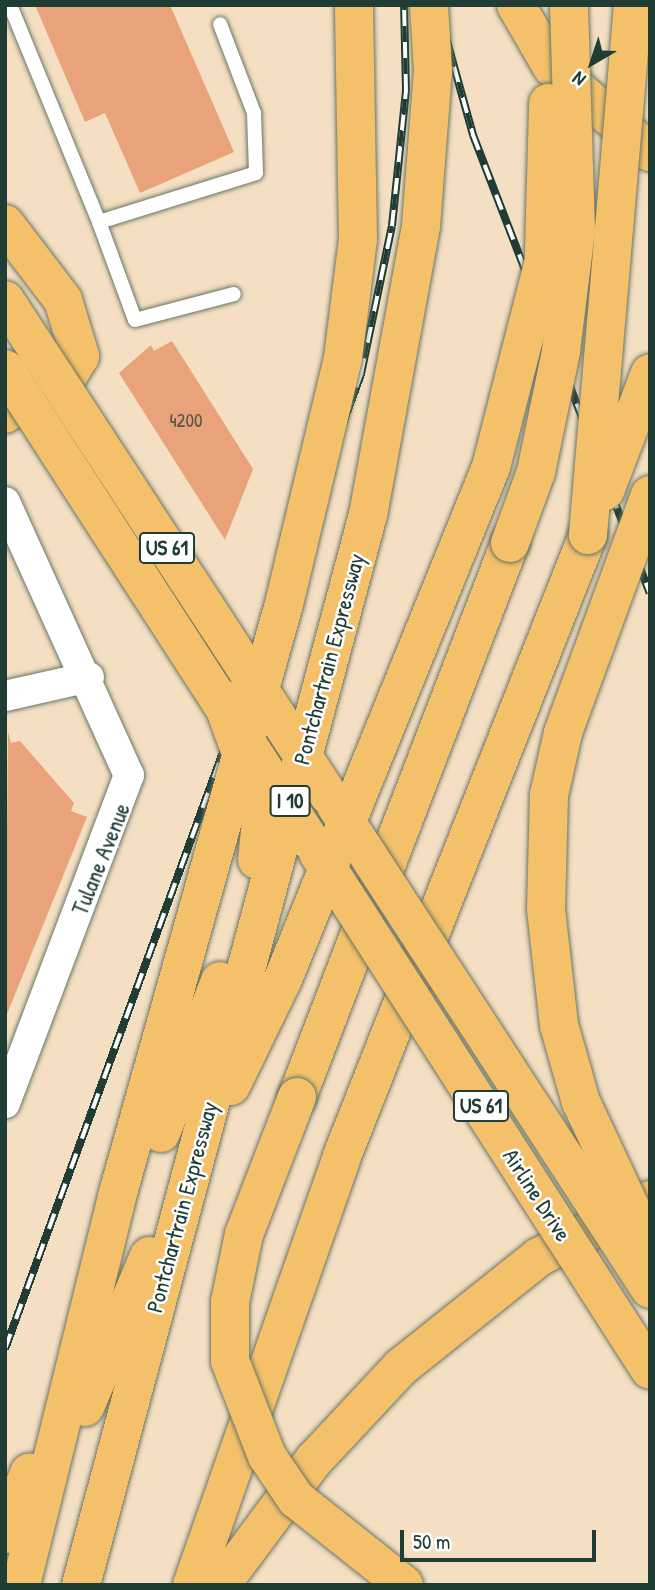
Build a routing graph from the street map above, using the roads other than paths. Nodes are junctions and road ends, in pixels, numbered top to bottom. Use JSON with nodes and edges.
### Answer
{"nodes":[{"id":1,"x":10,"y":5,"type":"edge"},
{"id":2,"x":354,"y":5,"type":"edge"},
{"id":3,"x":429,"y":5,"type":"edge"},
{"id":4,"x":516,"y":5,"type":"edge"},
{"id":5,"x":543,"y":5,"type":"edge"},
{"id":6,"x":569,"y":5,"type":"edge"},
{"id":7,"x":633,"y":5,"type":"edge"},
{"id":8,"x":220,"y":24,"type":"dead end"},
{"id":9,"x":650,"y":152,"type":"edge"},
{"id":10,"x":99,"y":222,"type":"junction"},
{"id":11,"x":5,"y":224,"type":"edge"},
{"id":12,"x":544,"y":261,"type":"junction"},
{"id":13,"x":234,"y":294,"type":"dead end"},
{"id":14,"x":5,"y":300,"type":"edge"},
{"id":15,"x":5,"y":369,"type":"edge"},
{"id":16,"x":650,"y":373,"type":"edge"},
{"id":17,"x":5,"y":414,"type":"edge"},
{"id":18,"x":650,"y":495,"type":"edge"},
{"id":19,"x":5,"y":502,"type":"edge"},
{"id":20,"x":588,"y":535,"type":"junction"},
{"id":21,"x":510,"y":543,"type":"junction"},
{"id":22,"x":89,"y":677,"type":"junction"},
{"id":23,"x":5,"y":696,"type":"edge"},
{"id":24,"x":221,"y":698,"type":"junction"},
{"id":25,"x":7,"y":1094,"type":"edge"},
{"id":26,"x":650,"y":1199,"type":"edge"},
{"id":27,"x":650,"y":1249,"type":"edge"},
{"id":28,"x":650,"y":1289,"type":"edge"},
{"id":29,"x":650,"y":1370,"type":"edge"},
{"id":30,"x":5,"y":1534,"type":"edge"},
{"id":31,"x":12,"y":1585,"type":"edge"},
{"id":32,"x":21,"y":1585,"type":"edge"},
{"id":33,"x":81,"y":1585,"type":"edge"},
{"id":34,"x":192,"y":1585,"type":"edge"},
{"id":35,"x":221,"y":1585,"type":"edge"},
{"id":36,"x":404,"y":1585,"type":"edge"}],
"edges":[{"from":1,"to":10,"type":"lane"},
{"from":2,"to":32,"type":"main road","number":"I 10","bridge":true},
{"from":3,"to":33,"type":"main road","name":"Pontchartrain Expressway","number":"I 10","bridge":true},
{"from":4,"to":9,"type":"main road"},
{"from":5,"to":12,"type":"main road","bridge":true},
{"from":6,"to":21,"type":"main road","bridge":true},
{"from":7,"to":20,"type":"main road","bridge":true},
{"from":8,"to":10,"type":"lane"},
{"from":10,"to":13,"type":"lane"},
{"from":11,"to":17,"type":"main road"},
{"from":12,"to":21,"type":"main road","bridge":true},
{"from":12,"to":31,"type":"main road","bridge":true},
{"from":14,"to":28,"type":"main road","name":"Airline Drive","number":"US 61","bridge":true},
{"from":15,"to":24,"type":"main road","number":"US 61","bridge":true},
{"from":16,"to":20,"type":"main road","bridge":true},
{"from":18,"to":27,"type":"main road","bridge":true},
{"from":19,"to":22,"type":"street","name":"Tulane Avenue"},
{"from":20,"to":34,"type":"main road","bridge":true},
{"from":21,"to":36,"type":"main road","bridge":true},
{"from":22,"to":23,"type":"street"},
{"from":22,"to":25,"type":"street","name":"Tulane Avenue"},
{"from":24,"to":29,"type":"main road","name":"Airline Drive","number":"US 61","bridge":true},
{"from":24,"to":30,"type":"main road","bridge":true},
{"from":26,"to":35,"type":"main road"}]}
